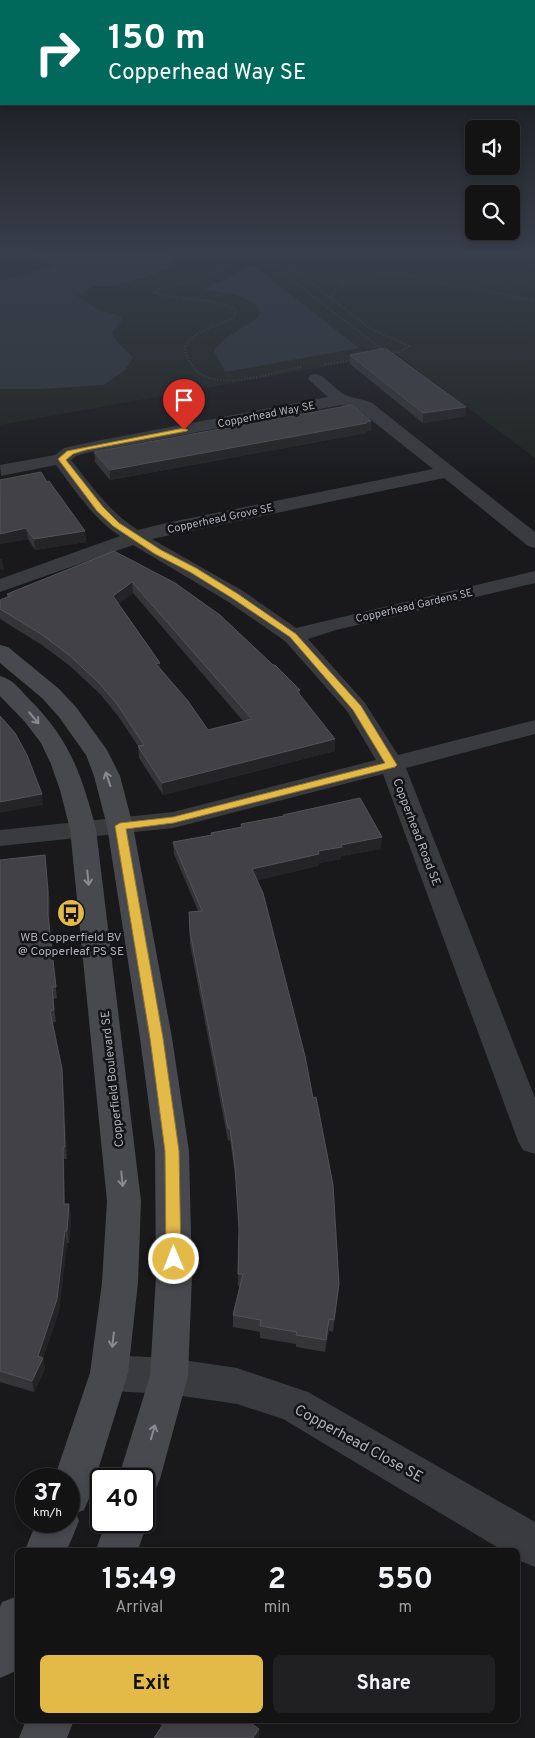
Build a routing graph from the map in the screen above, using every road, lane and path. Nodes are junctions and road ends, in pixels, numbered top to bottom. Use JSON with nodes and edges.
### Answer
{"nodes":[{"id":1,"x":204,"y":331,"type":"edge"},
{"id":2,"x":361,"y":331,"type":"edge"},
{"id":3,"x":376,"y":331,"type":"edge"},
{"id":4,"x":355,"y":359,"type":"edge"},
{"id":5,"x":301,"y":367,"type":"dead end"},
{"id":6,"x":319,"y":372,"type":"joint"},
{"id":7,"x":341,"y":400,"type":"junction"},
{"id":8,"x":61,"y":459,"type":"junction"},
{"id":9,"x":1,"y":470,"type":"edge"},
{"id":10,"x":447,"y":472,"type":"junction"},
{"id":11,"x":136,"y":537,"type":"junction"},
{"id":12,"x":535,"y":542,"type":"edge"},
{"id":13,"x":535,"y":577,"type":"edge"},
{"id":14,"x":0,"y":586,"type":"edge"},
{"id":15,"x":293,"y":636,"type":"junction"},
{"id":16,"x":0,"y":652,"type":"edge"},
{"id":17,"x":0,"y":683,"type":"edge"},
{"id":18,"x":535,"y":728,"type":"edge"},
{"id":19,"x":392,"y":765,"type":"junction"},
{"id":20,"x":120,"y":826,"type":"junction"},
{"id":21,"x":82,"y":830,"type":"junction"},
{"id":22,"x":0,"y":838,"type":"edge"},
{"id":23,"x":535,"y":1141,"type":"edge"},
{"id":24,"x":110,"y":1372,"type":"junction"},
{"id":25,"x":169,"y":1376,"type":"junction"},
{"id":26,"x":78,"y":1468,"type":"edge"},
{"id":27,"x":142,"y":1468,"type":"edge"},
{"id":28,"x":53,"y":1533,"type":"edge"},
{"id":29,"x":122,"y":1533,"type":"edge"},
{"id":30,"x":532,"y":1535,"type":"edge"},
{"id":31,"x":47,"y":1548,"type":"edge"},
{"id":32,"x":117,"y":1548,"type":"edge"},
{"id":33,"x":15,"y":1624,"type":"edge"},
{"id":34,"x":0,"y":1656,"type":"edge"},
{"id":35,"x":50,"y":1723,"type":"edge"},
{"id":36,"x":42,"y":1738,"type":"edge"}],
"edges":[{"from":1,"to":5,"type":"path"},
{"from":2,"to":3,"type":"path"},
{"from":4,"to":6,"type":"path"},
{"from":6,"to":7,"type":"street"},
{"from":7,"to":8,"type":"street","name":"Copperhead Way SE"},
{"from":7,"to":10,"type":"street","name":"Copperhead Way SE"},
{"from":8,"to":9,"type":"street","name":"Copperhead Way SE"},
{"from":8,"to":11,"type":"street"},
{"from":10,"to":11,"type":"street","name":"Copperhead Grove SE"},
{"from":10,"to":12,"type":"street","name":"Copperhead Way SE"},
{"from":11,"to":14,"type":"street","name":"Copperhead Grove SE"},
{"from":11,"to":15,"type":"street","name":"Copperhead Road SE"},
{"from":13,"to":15,"type":"street","name":"Copperhead Gardens SE"},
{"from":15,"to":19,"type":"street","name":"Copperhead Road SE"},
{"from":20,"to":16,"type":"street","one_way":true},
{"from":17,"to":21,"type":"street","name":"Copperfield Boulevard SE","one_way":true},
{"from":18,"to":19,"type":"street"},
{"from":19,"to":20,"type":"street"},
{"from":19,"to":23,"type":"street","name":"Copperhead Road SE"},
{"from":20,"to":21,"type":"street"},
{"from":20,"to":25,"type":"street"},
{"from":21,"to":22,"type":"street"},
{"from":21,"to":24,"type":"street","name":"Copperfield Boulevard SE","one_way":true},
{"from":24,"to":25,"type":"street","name":"Copperhead Close SE"},
{"from":24,"to":26,"type":"street","name":"Copperfield Boulevard SE"},
{"from":27,"to":25,"type":"street","one_way":true},
{"from":25,"to":30,"type":"street","name":"Copperhead Close SE"},
{"from":28,"to":31,"type":"street"},
{"from":29,"to":32,"type":"street"},
{"from":33,"to":34,"type":"street"},
{"from":35,"to":36,"type":"street"}]}
